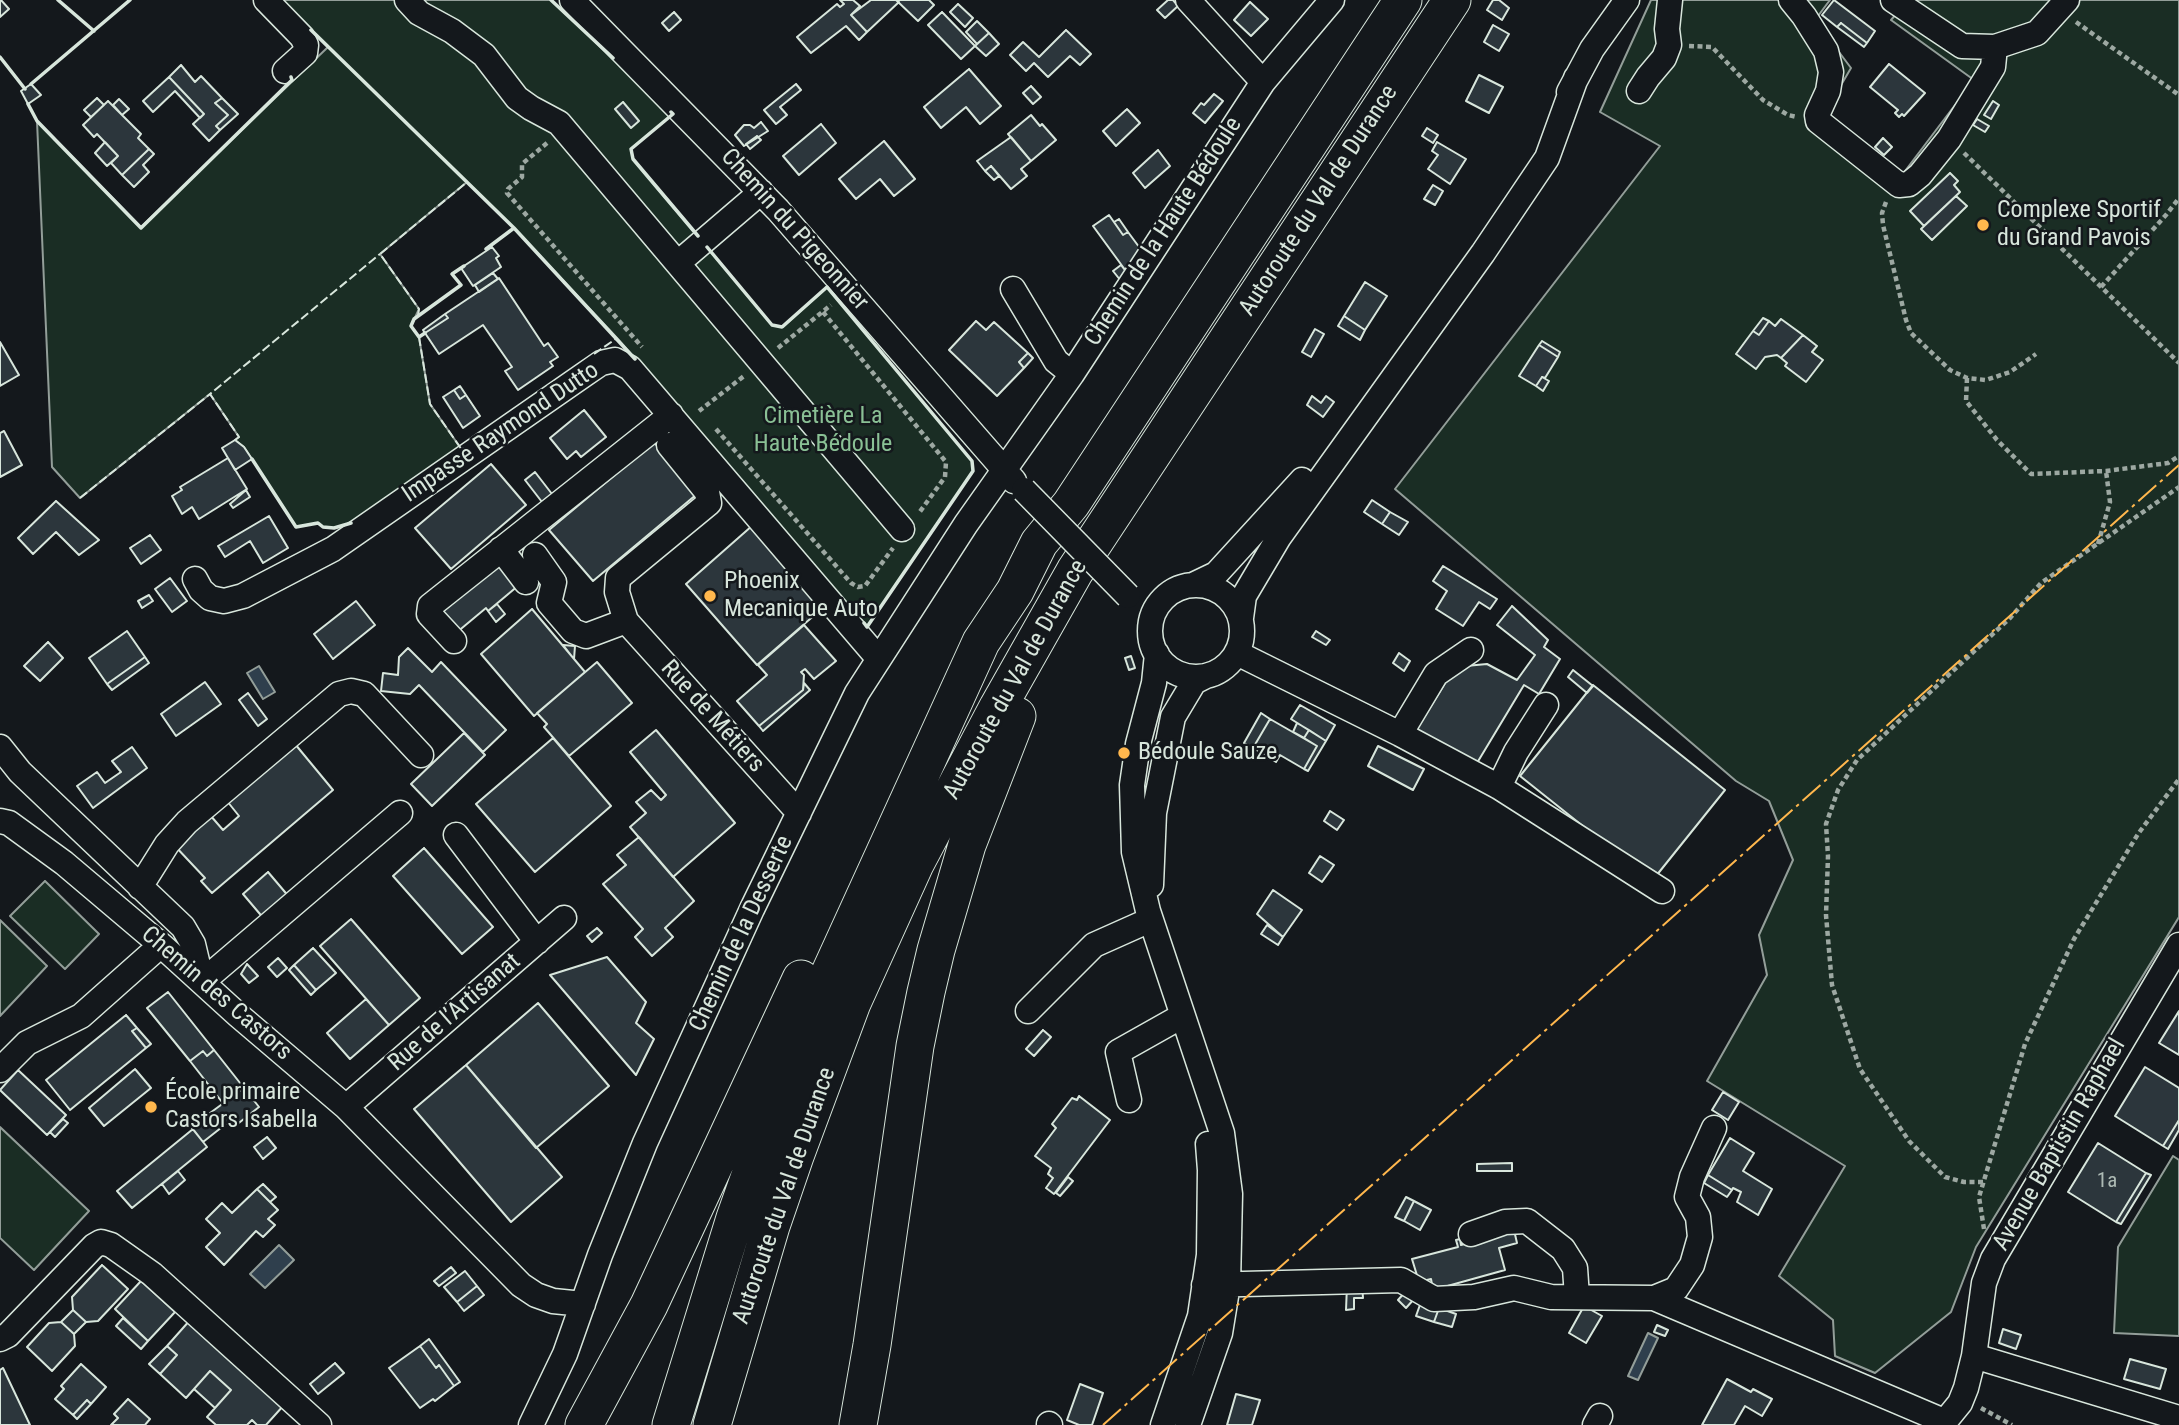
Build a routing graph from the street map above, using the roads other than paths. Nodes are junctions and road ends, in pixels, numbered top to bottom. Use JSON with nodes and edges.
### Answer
{"nodes":[{"id":1,"x":266,"y":0,"type":"edge"},
{"id":2,"x":407,"y":0,"type":"edge"},
{"id":3,"x":572,"y":0,"type":"edge"},
{"id":4,"x":1188,"y":0,"type":"edge"},
{"id":5,"x":1332,"y":0,"type":"edge"},
{"id":6,"x":1403,"y":0,"type":"edge"},
{"id":7,"x":1452,"y":0,"type":"edge"},
{"id":8,"x":1610,"y":0,"type":"edge"},
{"id":9,"x":1627,"y":0,"type":"edge"},
{"id":10,"x":1670,"y":0,"type":"edge"},
{"id":11,"x":1791,"y":0,"type":"edge"},
{"id":12,"x":1897,"y":3,"type":"edge"},
{"id":13,"x":2062,"y":5,"type":"edge"},
{"id":14,"x":1995,"y":47,"type":"junction"},
{"id":15,"x":1592,"y":49,"type":"junction"},
{"id":16,"x":285,"y":71,"type":"dead end"},
{"id":17,"x":1263,"y":82,"type":"junction"},
{"id":18,"x":1639,"y":91,"type":"dead end"},
{"id":19,"x":1355,"y":147,"type":"junction"},
{"id":20,"x":761,"y":192,"type":"junction"},
{"id":21,"x":678,"y":263,"type":"junction"},
{"id":22,"x":1013,"y":289,"type":"dead end"},
{"id":23,"x":1447,"y":303,"type":"junction"},
{"id":24,"x":1072,"y":374,"type":"junction"},
{"id":25,"x":680,"y":408,"type":"junction"},
{"id":26,"x":669,"y":445,"type":"dead end"},
{"id":27,"x":1004,"y":470,"type":"junction"},
{"id":28,"x":902,"y":529,"type":"road end"},
{"id":29,"x":501,"y":549,"type":"junction"},
{"id":30,"x":535,"y":555,"type":"dead end"},
{"id":31,"x":195,"y":579,"type":"dead end"},
{"id":32,"x":526,"y":582,"type":"dead end"},
{"id":33,"x":1193,"y":585,"type":"junction"},
{"id":34,"x":1170,"y":594,"type":"junction"},
{"id":35,"x":1128,"y":596,"type":"junction"},
{"id":36,"x":1241,"y":618,"type":"junction"},
{"id":37,"x":626,"y":621,"type":"junction"},
{"id":38,"x":454,"y":641,"type":"dead end"},
{"id":39,"x":981,"y":642,"type":"junction"},
{"id":40,"x":1154,"y":645,"type":"junction"},
{"id":41,"x":1471,"y":650,"type":"dead end"},
{"id":42,"x":1237,"y":653,"type":"junction"},
{"id":43,"x":878,"y":658,"type":"junction"},
{"id":44,"x":1206,"y":676,"type":"junction"},
{"id":45,"x":1546,"y":705,"type":"dead end"},
{"id":46,"x":1401,"y":734,"type":"junction"},
{"id":47,"x":0,"y":747,"type":"edge"},
{"id":48,"x":421,"y":755,"type":"dead end"},
{"id":49,"x":1499,"y":787,"type":"junction"},
{"id":50,"x":400,"y":813,"type":"dead end"},
{"id":51,"x":799,"y":813,"type":"junction"},
{"id":52,"x":0,"y":821,"type":"edge"},
{"id":53,"x":456,"y":835,"type":"dead end"},
{"id":54,"x":140,"y":887,"type":"junction"},
{"id":55,"x":1662,"y":891,"type":"dead end"},
{"id":56,"x":564,"y":918,"type":"dead end"},
{"id":57,"x":1153,"y":928,"type":"junction"},
{"id":58,"x":537,"y":942,"type":"junction"},
{"id":59,"x":161,"y":945,"type":"junction"},
{"id":60,"x":2179,"y":945,"type":"edge"},
{"id":61,"x":202,"y":982,"type":"junction"},
{"id":62,"x":1028,"y":1011,"type":"dead end"},
{"id":63,"x":1182,"y":1016,"type":"junction"},
{"id":64,"x":0,"y":1070,"type":"edge"},
{"id":65,"x":1129,"y":1100,"type":"dead end"},
{"id":66,"x":346,"y":1107,"type":"junction"},
{"id":67,"x":1714,"y":1128,"type":"dead end"},
{"id":68,"x":1471,"y":1234,"type":"dead end"},
{"id":69,"x":1216,"y":1285,"type":"junction"},
{"id":70,"x":1577,"y":1297,"type":"junction"},
{"id":71,"x":1654,"y":1298,"type":"junction"},
{"id":72,"x":583,"y":1304,"type":"junction"},
{"id":73,"x":0,"y":1339,"type":"edge"},
{"id":74,"x":1974,"y":1356,"type":"junction"},
{"id":75,"x":1950,"y":1417,"type":"edge"},
{"id":76,"x":2179,"y":1418,"type":"edge"},
{"id":77,"x":318,"y":1425,"type":"edge"},
{"id":78,"x":531,"y":1425,"type":"edge"},
{"id":79,"x":584,"y":1425,"type":"edge"},
{"id":80,"x":671,"y":1425,"type":"edge"},
{"id":81,"x":712,"y":1425,"type":"edge"},
{"id":82,"x":858,"y":1425,"type":"edge"},
{"id":83,"x":1163,"y":1425,"type":"edge"},
{"id":84,"x":1188,"y":1425,"type":"edge"}],
"edges":[{"from":1,"to":16,"type":"street"},
{"from":2,"to":21,"type":"street"},
{"from":3,"to":20,"type":"street","name":"Chemin du Pigeonnier"},
{"from":4,"to":17,"type":"street"},
{"from":5,"to":17,"type":"street","name":"Chemin de la Haute Bédoule"},
{"from":6,"to":39,"type":"highway","name":"Autoroute du Val de Durance"},
{"from":7,"to":19,"type":"highway","name":"Autoroute du Val de Durance"},
{"from":8,"to":15,"type":"street"},
{"from":9,"to":15,"type":"street"},
{"from":10,"to":18,"type":"street"},
{"from":11,"to":14,"type":"street"},
{"from":12,"to":14,"type":"street"},
{"from":13,"to":14,"type":"street"},
{"from":15,"to":23,"type":"street"},
{"from":17,"to":24,"type":"street","name":"Chemin de la Haute Bédoule"},
{"from":19,"to":81,"type":"highway","name":"Autoroute du Val de Durance"},
{"from":19,"to":82,"type":"highway"},
{"from":20,"to":21,"type":"street"},
{"from":20,"to":27,"type":"street","name":"Chemin du Pigeonnier"},
{"from":21,"to":28,"type":"street"},
{"from":22,"to":24,"type":"street"},
{"from":23,"to":33,"type":"street"},
{"from":23,"to":36,"type":"street"},
{"from":24,"to":27,"type":"street","name":"Chemin de la Haute Bédoule"},
{"from":25,"to":29,"type":"street"},
{"from":25,"to":31,"type":"street","name":"Impasse Raymond Dutto"},
{"from":25,"to":43,"type":"street","name":"Impasse Raymond Dutto"},
{"from":26,"to":37,"type":"street"},
{"from":27,"to":35,"type":"street","name":"Chemin du Pigeonnier","bridge":true},
{"from":27,"to":43,"type":"street","name":"Chemin de la Desserte"},
{"from":29,"to":32,"type":"street"},
{"from":29,"to":38,"type":"street"},
{"from":30,"to":37,"type":"street"},
{"from":33,"to":34,"type":"street"},
{"from":33,"to":36,"type":"street"},
{"from":34,"to":35,"type":"street"},
{"from":34,"to":40,"type":"street"},
{"from":35,"to":40,"type":"street","name":"Chemin du Pigeonnier"},
{"from":36,"to":42,"type":"street"},
{"from":37,"to":51,"type":"street","name":"Rue de Métiers"},
{"from":39,"to":79,"type":"highway"},
{"from":39,"to":80,"type":"highway","name":"Autoroute du Val de Durance"},
{"from":40,"to":44,"type":"street"},
{"from":40,"to":57,"type":"street"},
{"from":41,"to":46,"type":"street"},
{"from":42,"to":44,"type":"street"},
{"from":42,"to":46,"type":"street"},
{"from":43,"to":51,"type":"street","name":"Chemin de la Desserte"},
{"from":44,"to":57,"type":"street"},
{"from":45,"to":49,"type":"street"},
{"from":46,"to":49,"type":"street"},
{"from":47,"to":54,"type":"street"},
{"from":48,"to":54,"type":"street"},
{"from":49,"to":55,"type":"street"},
{"from":50,"to":61,"type":"street"},
{"from":51,"to":72,"type":"street","name":"Chemin de la Desserte"},
{"from":52,"to":59,"type":"street","name":"Chemin des Castors"},
{"from":53,"to":58,"type":"street"},
{"from":54,"to":61,"type":"street"},
{"from":56,"to":58,"type":"street","name":"Rue de l’Artisanat"},
{"from":57,"to":62,"type":"street"},
{"from":57,"to":63,"type":"street"},
{"from":58,"to":66,"type":"street","name":"Rue de l’Artisanat"},
{"from":59,"to":61,"type":"street","name":"Chemin des Castors"},
{"from":59,"to":64,"type":"street"},
{"from":60,"to":74,"type":"street","name":"Avenue Baptistin Raphael"},
{"from":61,"to":66,"type":"street","name":"Chemin des Castors"},
{"from":63,"to":65,"type":"street"},
{"from":63,"to":69,"type":"street"},
{"from":66,"to":72,"type":"street","name":"Chemin des Castors"},
{"from":67,"to":71,"type":"street"},
{"from":68,"to":70,"type":"street"},
{"from":69,"to":70,"type":"street"},
{"from":69,"to":83,"type":"street"},
{"from":69,"to":84,"type":"street"},
{"from":70,"to":71,"type":"street"},
{"from":71,"to":75,"type":"street"},
{"from":72,"to":78,"type":"street","name":"Chemin de la Desserte"},
{"from":73,"to":77,"type":"street"},
{"from":74,"to":75,"type":"street","name":"Avenue Baptistin Raphael"},
{"from":74,"to":76,"type":"street"}]}
